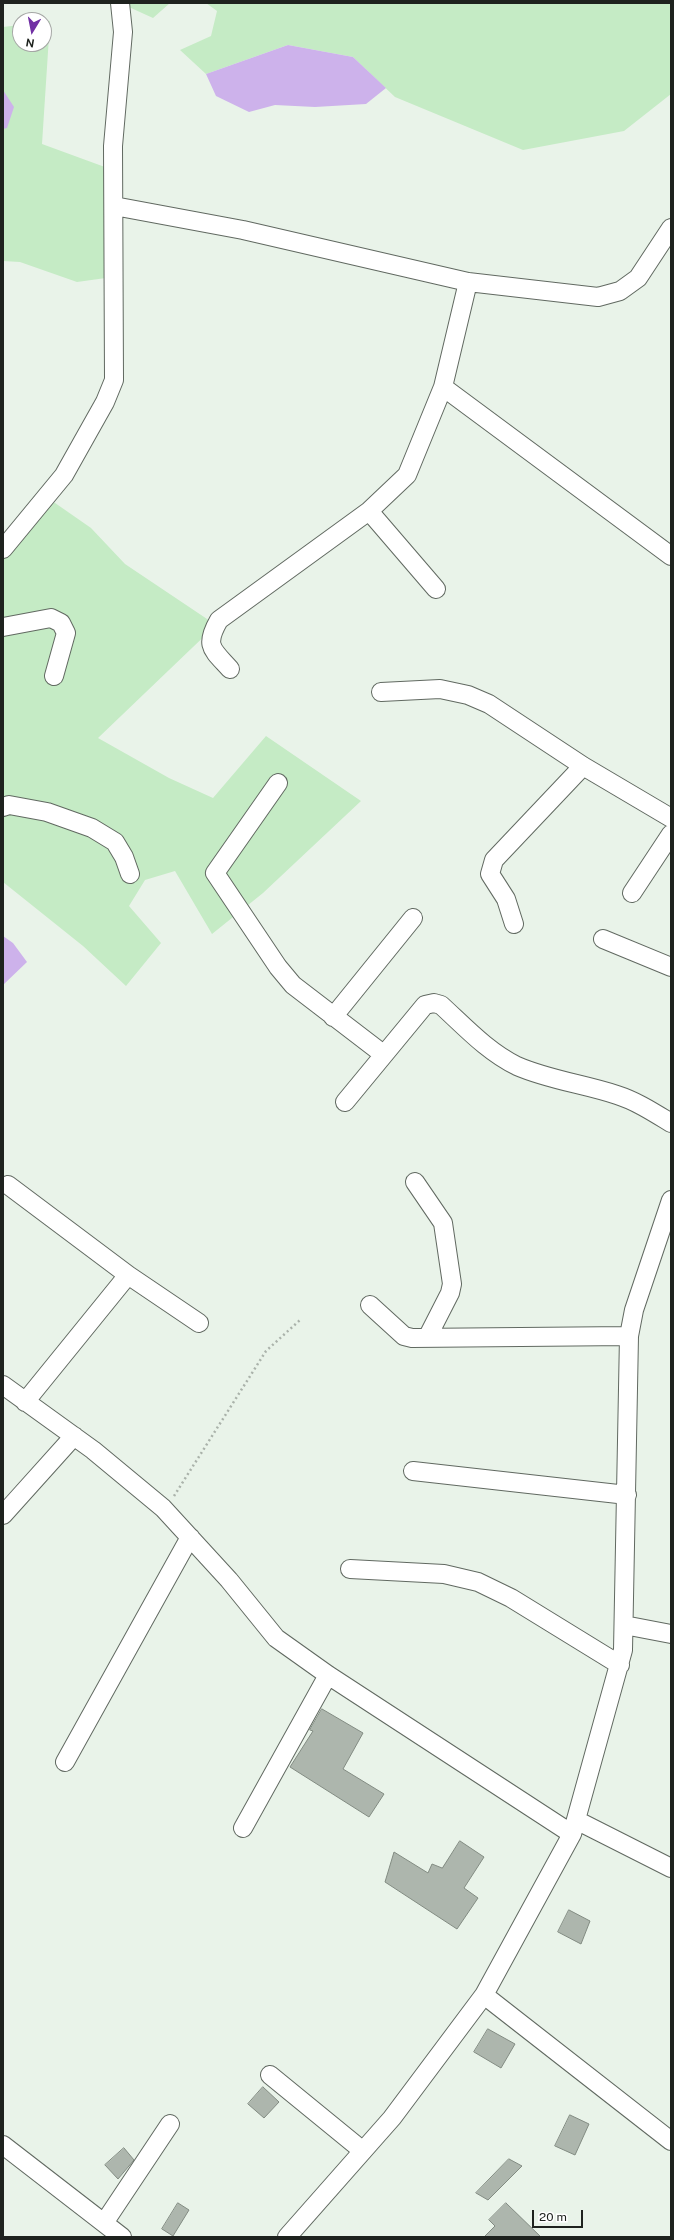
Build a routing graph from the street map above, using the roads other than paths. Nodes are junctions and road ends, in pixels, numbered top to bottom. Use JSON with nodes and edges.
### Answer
{"nodes":[{"id":1,"x":120,"y":3,"type":"edge"},
{"id":2,"x":114,"y":206,"type":"junction"},
{"id":3,"x":671,"y":228,"type":"edge"},
{"id":4,"x":468,"y":282,"type":"junction"},
{"id":5,"x":442,"y":387,"type":"junction"},
{"id":6,"x":369,"y":510,"type":"junction"},
{"id":7,"x":5,"y":542,"type":"edge"},
{"id":8,"x":671,"y":556,"type":"edge"},
{"id":9,"x":436,"y":589,"type":"dead end"},
{"id":10,"x":3,"y":628,"type":"edge"},
{"id":11,"x":230,"y":669,"type":"dead end"},
{"id":12,"x":54,"y":676,"type":"dead end"},
{"id":13,"x":381,"y":692,"type":"dead end"},
{"id":14,"x":584,"y":766,"type":"junction"},
{"id":15,"x":278,"y":782,"type":"dead end"},
{"id":16,"x":3,"y":807,"type":"edge"},
{"id":17,"x":671,"y":818,"type":"edge"},
{"id":18,"x":671,"y":834,"type":"edge"},
{"id":19,"x":130,"y":874,"type":"dead end"},
{"id":20,"x":632,"y":893,"type":"dead end"},
{"id":21,"x":413,"y":918,"type":"dead end"},
{"id":22,"x":514,"y":924,"type":"dead end"},
{"id":23,"x":603,"y":939,"type":"dead end"},
{"id":24,"x":671,"y":967,"type":"edge"},
{"id":25,"x":333,"y":1017,"type":"junction"},
{"id":26,"x":383,"y":1054,"type":"junction"},
{"id":27,"x":345,"y":1102,"type":"dead end"},
{"id":28,"x":671,"y":1123,"type":"edge"},
{"id":29,"x":415,"y":1182,"type":"dead end"},
{"id":30,"x":8,"y":1185,"type":"dead end"},
{"id":31,"x":671,"y":1200,"type":"edge"},
{"id":32,"x":128,"y":1275,"type":"junction"},
{"id":33,"x":370,"y":1305,"type":"dead end"},
{"id":34,"x":199,"y":1323,"type":"dead end"},
{"id":35,"x":629,"y":1336,"type":"junction"},
{"id":36,"x":427,"y":1338,"type":"junction"},
{"id":37,"x":3,"y":1385,"type":"edge"},
{"id":38,"x":26,"y":1402,"type":"junction"},
{"id":39,"x":74,"y":1436,"type":"junction"},
{"id":40,"x":413,"y":1471,"type":"dead end"},
{"id":41,"x":626,"y":1496,"type":"junction"},
{"id":42,"x":3,"y":1515,"type":"edge"},
{"id":43,"x":190,"y":1537,"type":"junction"},
{"id":44,"x":350,"y":1569,"type":"dead end"},
{"id":45,"x":624,"y":1625,"type":"junction"},
{"id":46,"x":671,"y":1634,"type":"edge"},
{"id":47,"x":620,"y":1665,"type":"junction"},
{"id":48,"x":328,"y":1675,"type":"junction"},
{"id":49,"x":65,"y":1762,"type":"dead end"},
{"id":50,"x":574,"y":1827,"type":"junction"},
{"id":51,"x":243,"y":1828,"type":"dead end"},
{"id":52,"x":671,"y":1868,"type":"edge"},
{"id":53,"x":484,"y":1994,"type":"junction"},
{"id":54,"x":270,"y":2075,"type":"dead end"},
{"id":55,"x":170,"y":2124,"type":"dead end"},
{"id":56,"x":671,"y":2141,"type":"edge"},
{"id":57,"x":3,"y":2145,"type":"edge"},
{"id":58,"x":363,"y":2151,"type":"junction"},
{"id":59,"x":104,"y":2223,"type":"junction"},
{"id":60,"x":122,"y":2237,"type":"edge"},
{"id":61,"x":287,"y":2237,"type":"edge"}],
"edges":[{"from":1,"to":2,"type":"street"},
{"from":2,"to":4,"type":"street"},
{"from":2,"to":7,"type":"street"},
{"from":3,"to":4,"type":"street"},
{"from":4,"to":5,"type":"street"},
{"from":5,"to":6,"type":"street"},
{"from":5,"to":8,"type":"street"},
{"from":6,"to":9,"type":"street"},
{"from":6,"to":11,"type":"street"},
{"from":10,"to":12,"type":"street"},
{"from":13,"to":14,"type":"street"},
{"from":14,"to":17,"type":"street"},
{"from":14,"to":22,"type":"street"},
{"from":15,"to":25,"type":"street"},
{"from":16,"to":19,"type":"street"},
{"from":18,"to":20,"type":"street"},
{"from":21,"to":25,"type":"street"},
{"from":23,"to":24,"type":"street"},
{"from":25,"to":26,"type":"street"},
{"from":26,"to":27,"type":"street"},
{"from":26,"to":28,"type":"street"},
{"from":29,"to":36,"type":"street"},
{"from":30,"to":32,"type":"street"},
{"from":31,"to":35,"type":"street"},
{"from":32,"to":34,"type":"street"},
{"from":32,"to":38,"type":"street"},
{"from":33,"to":36,"type":"street"},
{"from":35,"to":36,"type":"street"},
{"from":35,"to":41,"type":"street"},
{"from":37,"to":38,"type":"street"},
{"from":38,"to":39,"type":"street"},
{"from":39,"to":42,"type":"street"},
{"from":39,"to":43,"type":"street"},
{"from":40,"to":41,"type":"street"},
{"from":41,"to":45,"type":"street"},
{"from":43,"to":48,"type":"street"},
{"from":43,"to":49,"type":"street"},
{"from":44,"to":47,"type":"street"},
{"from":45,"to":46,"type":"street"},
{"from":45,"to":47,"type":"street"},
{"from":47,"to":50,"type":"street"},
{"from":48,"to":50,"type":"street"},
{"from":48,"to":51,"type":"street"},
{"from":50,"to":52,"type":"street"},
{"from":50,"to":53,"type":"street"},
{"from":53,"to":56,"type":"street"},
{"from":53,"to":58,"type":"street"},
{"from":54,"to":58,"type":"street"},
{"from":55,"to":59,"type":"street"},
{"from":57,"to":59,"type":"street"},
{"from":58,"to":61,"type":"street"},
{"from":59,"to":60,"type":"street"}]}
